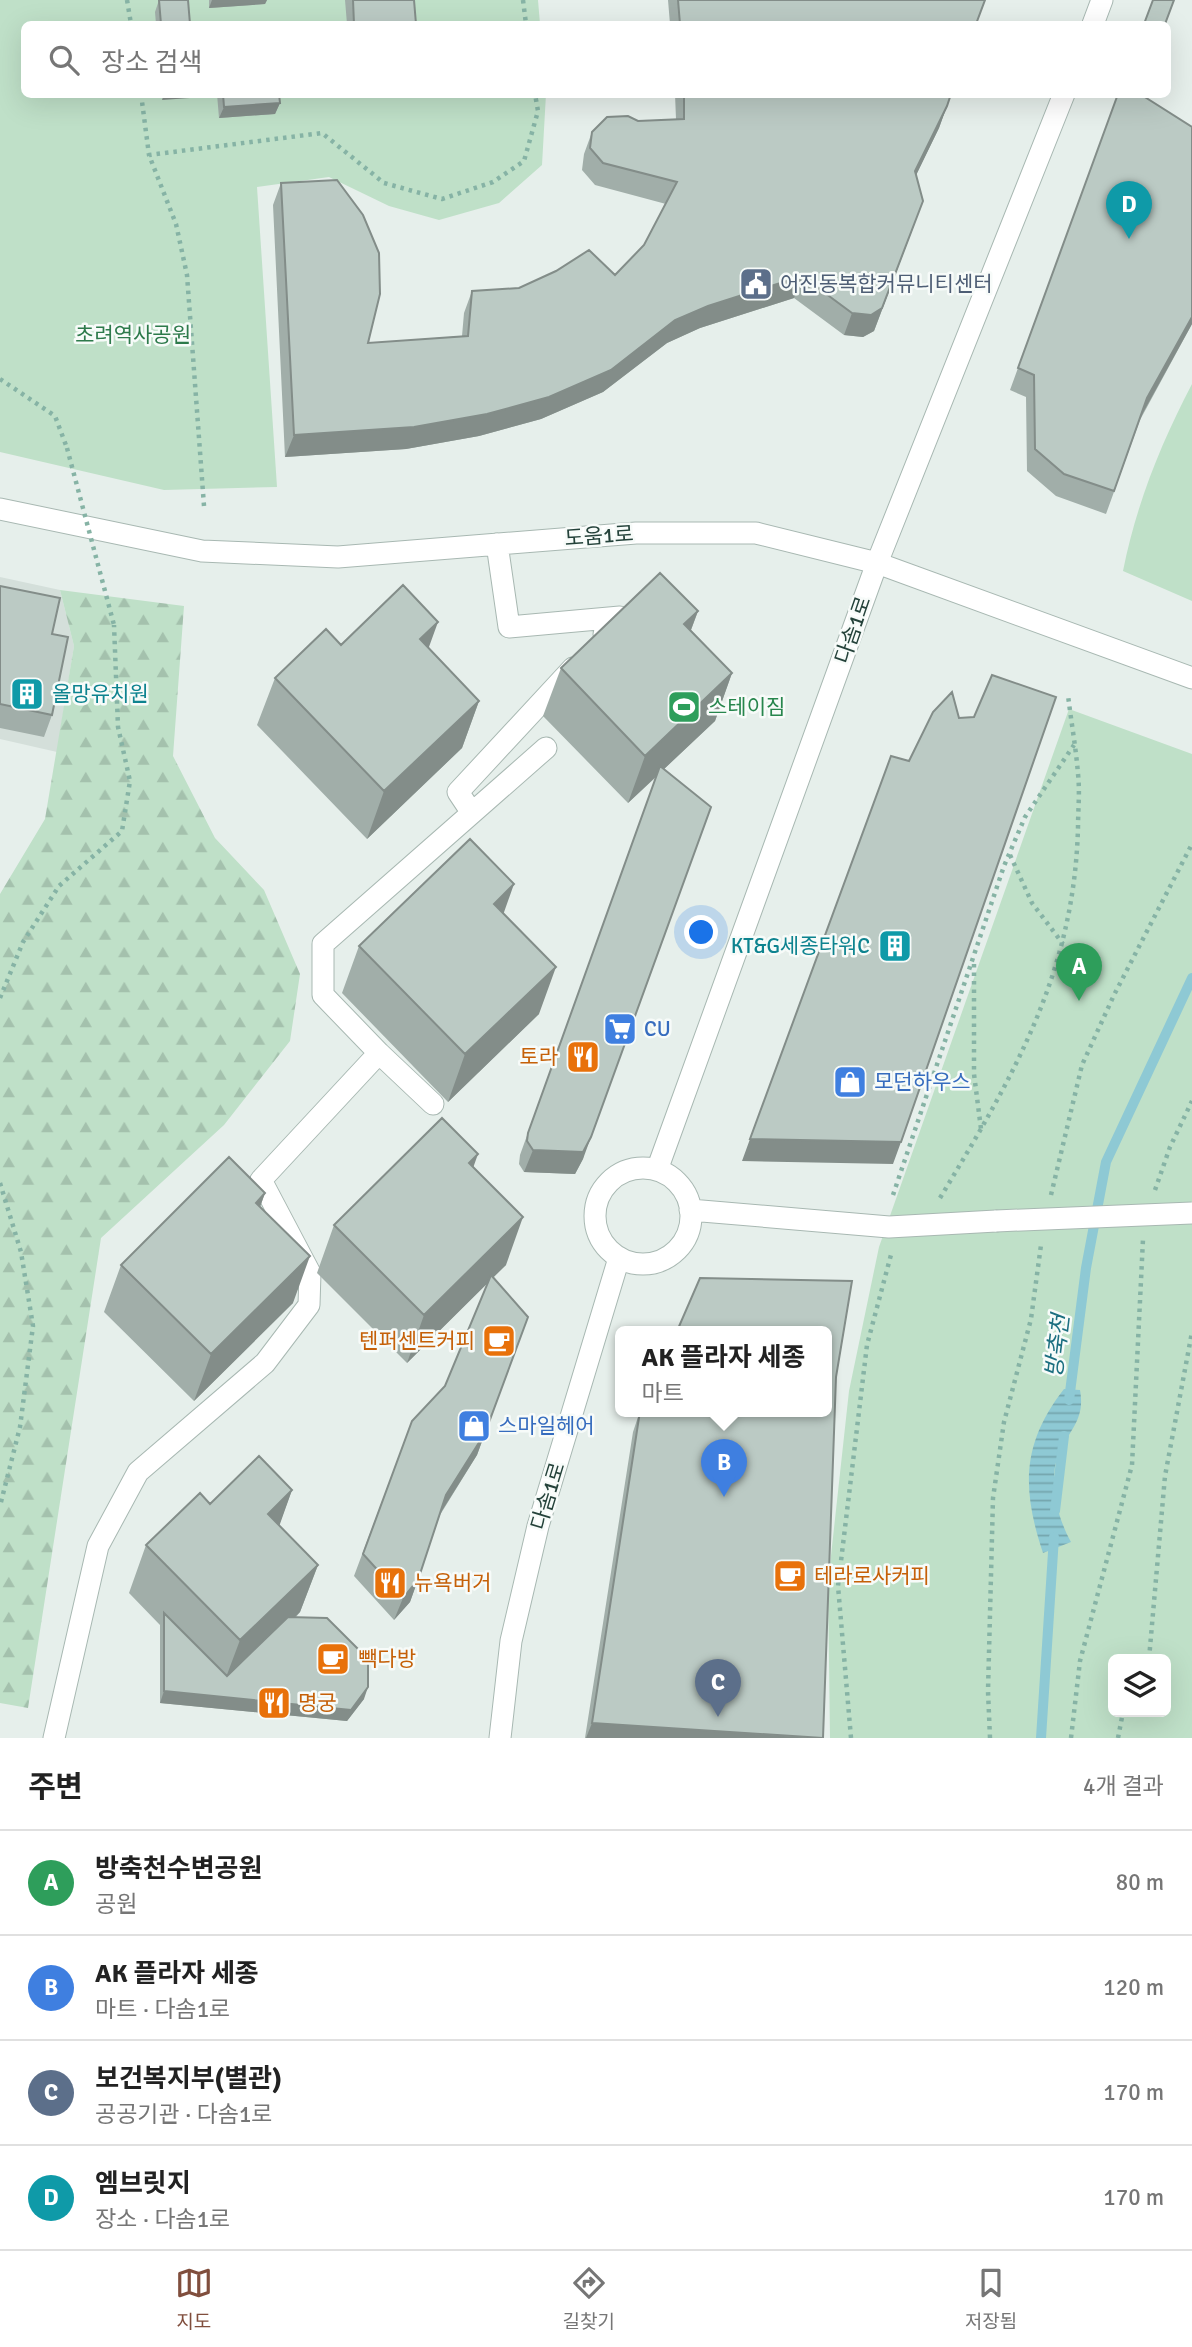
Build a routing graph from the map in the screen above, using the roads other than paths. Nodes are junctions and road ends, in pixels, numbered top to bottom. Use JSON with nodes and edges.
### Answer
{"nodes":[{"id":1,"x":1102,"y":0,"type":"edge"},
{"id":2,"x":1094,"y":21,"type":"edge"},
{"id":3,"x":1063,"y":98,"type":"edge"},
{"id":4,"x":0,"y":509,"type":"edge"},
{"id":5,"x":497,"y":544,"type":"junction"},
{"id":6,"x":877,"y":563,"type":"junction"},
{"id":7,"x":1186,"y":676,"type":"edge"},
{"id":8,"x":546,"y":748,"type":"dead end"},
{"id":9,"x":472,"y":813,"type":"junction"},
{"id":10,"x":379,"y":1052,"type":"junction"},
{"id":11,"x":433,"y":1104,"type":"dead end"},
{"id":12,"x":657,"y":1170,"type":"junction"},
{"id":13,"x":690,"y":1210,"type":"junction"},
{"id":14,"x":1192,"y":1213,"type":"edge"},
{"id":15,"x":619,"y":1258,"type":"junction"},
{"id":16,"x":54,"y":1738,"type":"edge"},
{"id":17,"x":500,"y":1738,"type":"edge"}],
"edges":[{"from":1,"to":2,"type":"street"},
{"from":3,"to":6,"type":"street","name":"다솜1로"},
{"from":4,"to":5,"type":"street","name":"도움1로"},
{"from":5,"to":6,"type":"street","name":"도움1로"},
{"from":5,"to":9,"type":"street"},
{"from":6,"to":7,"type":"street","name":"도움1로"},
{"from":6,"to":12,"type":"street","name":"다솜1로"},
{"from":8,"to":9,"type":"street"},
{"from":9,"to":10,"type":"street"},
{"from":10,"to":11,"type":"street"},
{"from":10,"to":16,"type":"street"},
{"from":12,"to":13,"type":"street"},
{"from":12,"to":15,"type":"street"},
{"from":13,"to":14,"type":"street","bridge":true},
{"from":13,"to":15,"type":"street"},
{"from":15,"to":17,"type":"street","name":"다솜1로"}]}
